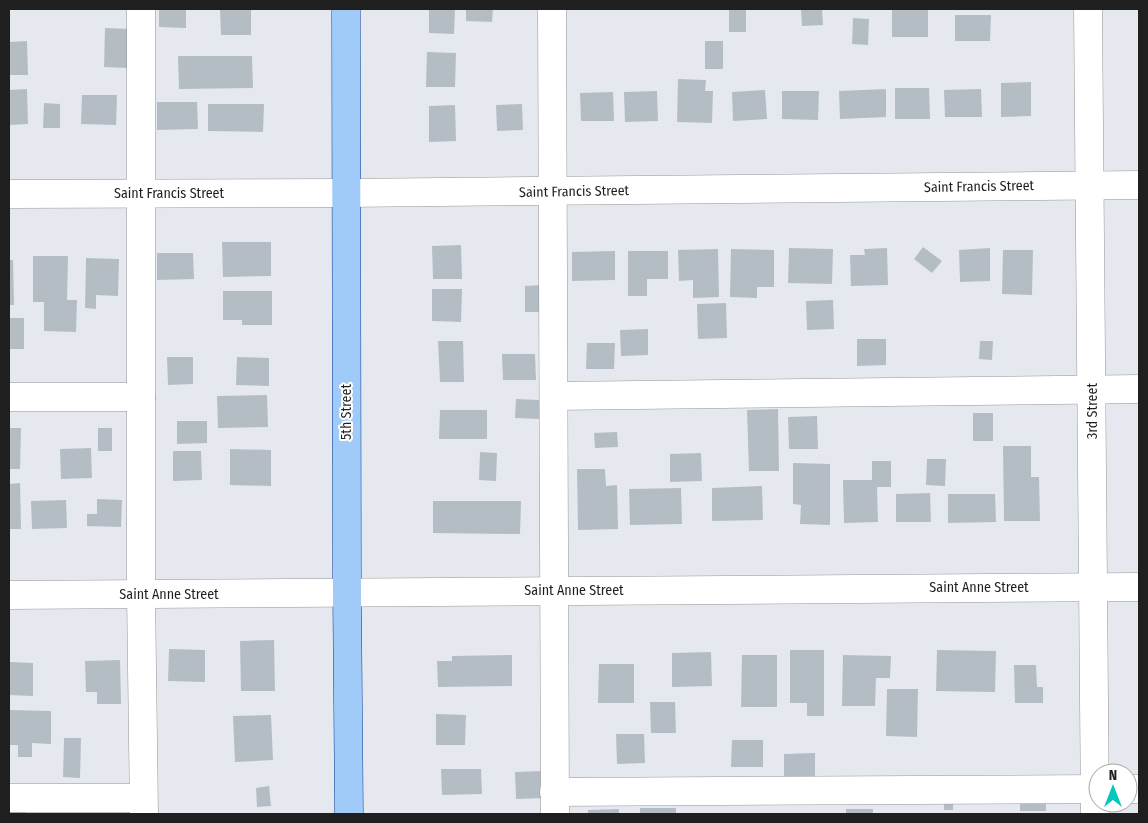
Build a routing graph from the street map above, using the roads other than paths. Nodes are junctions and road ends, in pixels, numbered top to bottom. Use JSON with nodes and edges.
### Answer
{"nodes":[{"id":1,"x":141,"y":9,"type":"edge"},
{"id":2,"x":346,"y":9,"type":"edge"},
{"id":3,"x":552,"y":9,"type":"edge"},
{"id":4,"x":1088,"y":9,"type":"edge"},
{"id":5,"x":1090,"y":185,"type":"junction"},
{"id":6,"x":1139,"y":185,"type":"edge"},
{"id":7,"x":554,"y":191,"type":"junction"},
{"id":8,"x":346,"y":193,"type":"junction"},
{"id":9,"x":9,"y":194,"type":"edge"},
{"id":10,"x":141,"y":194,"type":"junction"},
{"id":11,"x":1139,"y":389,"type":"edge"},
{"id":12,"x":1092,"y":390,"type":"junction"},
{"id":13,"x":554,"y":396,"type":"junction"},
{"id":14,"x":9,"y":397,"type":"edge"},
{"id":15,"x":141,"y":397,"type":"junction"},
{"id":16,"x":1093,"y":586,"type":"junction"},
{"id":17,"x":1139,"y":586,"type":"edge"},
{"id":18,"x":553,"y":590,"type":"junction"},
{"id":19,"x":347,"y":592,"type":"junction"},
{"id":20,"x":141,"y":594,"type":"junction"},
{"id":21,"x":9,"y":595,"type":"edge"},
{"id":22,"x":1096,"y":763,"type":"edge"},
{"id":23,"x":1088,"y":797,"type":"edge"},
{"id":24,"x":9,"y":798,"type":"edge"},
{"id":25,"x":555,"y":803,"type":"edge"},
{"id":26,"x":144,"y":806,"type":"edge"},
{"id":27,"x":349,"y":814,"type":"edge"}],
"edges":[{"from":1,"to":10,"type":"street"},
{"from":2,"to":8,"type":"main road","name":"5th Street"},
{"from":3,"to":7,"type":"street"},
{"from":4,"to":5,"type":"street","name":"3rd Street"},
{"from":5,"to":6,"type":"street","name":"Saint Francis Street"},
{"from":5,"to":7,"type":"street","name":"Saint Francis Street"},
{"from":5,"to":12,"type":"street","name":"3rd Street"},
{"from":7,"to":8,"type":"street","name":"Saint Francis Street"},
{"from":7,"to":13,"type":"street"},
{"from":8,"to":10,"type":"street","name":"Saint Francis Street"},
{"from":8,"to":19,"type":"main road","name":"5th Street"},
{"from":9,"to":10,"type":"street","name":"Saint Francis Street"},
{"from":10,"to":15,"type":"street"},
{"from":11,"to":12,"type":"street"},
{"from":12,"to":13,"type":"street"},
{"from":12,"to":16,"type":"street","name":"3rd Street"},
{"from":13,"to":18,"type":"street"},
{"from":14,"to":15,"type":"street"},
{"from":15,"to":20,"type":"street"},
{"from":16,"to":17,"type":"street","name":"Saint Anne Street"},
{"from":16,"to":18,"type":"street","name":"Saint Anne Street"},
{"from":16,"to":22,"type":"street","name":"3rd Street"},
{"from":18,"to":19,"type":"street","name":"Saint Anne Street"},
{"from":18,"to":25,"type":"street"},
{"from":19,"to":20,"type":"street","name":"Saint Anne Street"},
{"from":19,"to":27,"type":"main road","name":"5th Street"},
{"from":20,"to":21,"type":"street","name":"Saint Anne Street"},
{"from":20,"to":26,"type":"street"},
{"from":23,"to":25,"type":"street"},
{"from":24,"to":26,"type":"street"}]}
